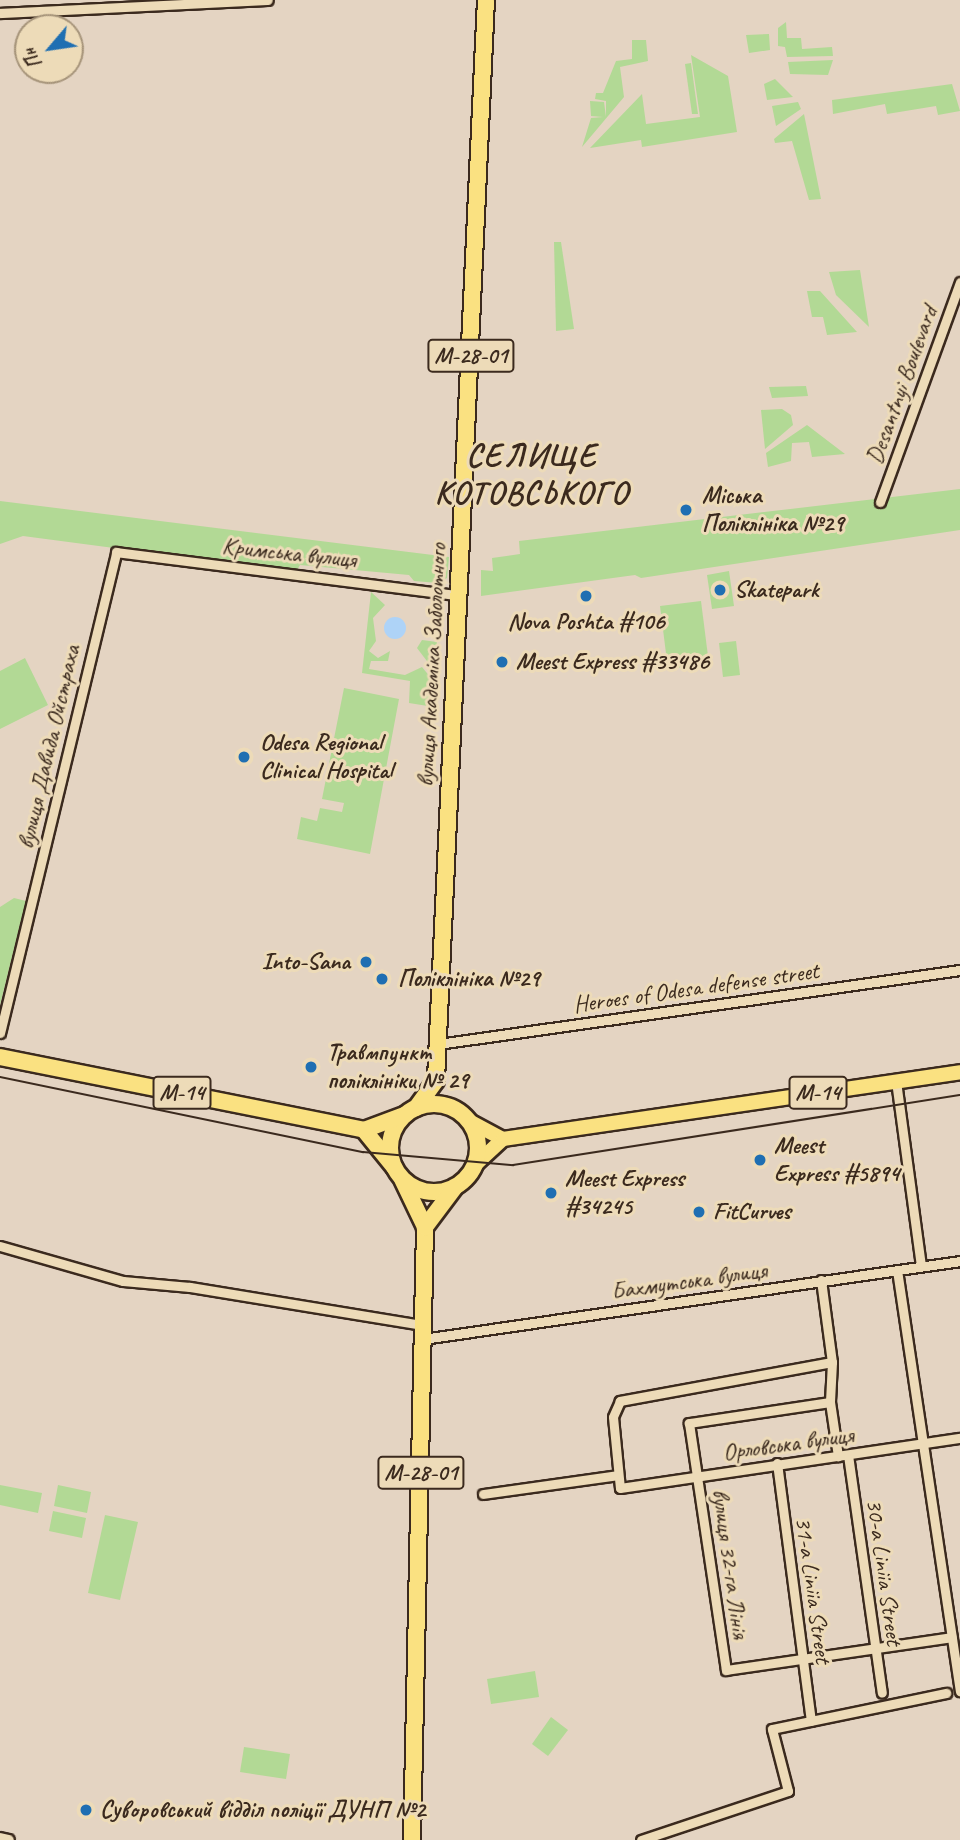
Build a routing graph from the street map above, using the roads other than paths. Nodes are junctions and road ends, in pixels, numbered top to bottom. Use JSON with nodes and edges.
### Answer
{"nodes":[{"id":1,"x":268,"y":0,"type":"edge"},
{"id":2,"x":486,"y":0,"type":"edge"},
{"id":3,"x":182,"y":3,"type":"edge"},
{"id":4,"x":0,"y":13,"type":"edge"},
{"id":5,"x":960,"y":282,"type":"edge"},
{"id":6,"x":880,"y":502,"type":"dead end"},
{"id":7,"x":116,"y":552,"type":"joint"},
{"id":8,"x":457,"y":595,"type":"junction"},
{"id":9,"x":960,"y":970,"type":"edge"},
{"id":10,"x":0,"y":1033,"type":"edge"},
{"id":11,"x":438,"y":1044,"type":"junction"},
{"id":12,"x":0,"y":1057,"type":"edge"},
{"id":13,"x":960,"y":1072,"type":"edge"},
{"id":14,"x":436,"y":1080,"type":"junction"},
{"id":15,"x":896,"y":1081,"type":"junction"},
{"id":16,"x":410,"y":1112,"type":"junction"},
{"id":17,"x":463,"y":1116,"type":"junction"},
{"id":18,"x":364,"y":1130,"type":"junction"},
{"id":19,"x":503,"y":1139,"type":"junction"},
{"id":20,"x":475,"y":1165,"type":"junction"},
{"id":21,"x":398,"y":1173,"type":"junction"},
{"id":22,"x":456,"y":1187,"type":"junction"},
{"id":23,"x":425,"y":1227,"type":"junction"},
{"id":24,"x":0,"y":1246,"type":"edge"},
{"id":25,"x":960,"y":1261,"type":"edge"},
{"id":26,"x":921,"y":1266,"type":"junction"},
{"id":27,"x":897,"y":1270,"type":"junction"},
{"id":28,"x":821,"y":1280,"type":"junction"},
{"id":29,"x":423,"y":1332,"type":"junction"},
{"id":30,"x":832,"y":1362,"type":"junction"},
{"id":31,"x":830,"y":1402,"type":"junction"},
{"id":32,"x":960,"y":1438,"type":"edge"},
{"id":33,"x":922,"y":1444,"type":"junction"},
{"id":34,"x":848,"y":1455,"type":"junction"},
{"id":35,"x":838,"y":1456,"type":"junction"},
{"id":36,"x":777,"y":1463,"type":"junction"},
{"id":37,"x":618,"y":1475,"type":"junction"},
{"id":38,"x":697,"y":1477,"type":"junction"},
{"id":39,"x":484,"y":1494,"type":"dead end"},
{"id":40,"x":952,"y":1637,"type":"junction"},
{"id":41,"x":875,"y":1648,"type":"junction"},
{"id":42,"x":803,"y":1660,"type":"junction"},
{"id":43,"x":960,"y":1691,"type":"edge"},
{"id":44,"x":882,"y":1693,"type":"dead end"},
{"id":45,"x":946,"y":1693,"type":"dead end"},
{"id":46,"x":811,"y":1721,"type":"junction"},
{"id":47,"x":0,"y":1838,"type":"edge"},
{"id":48,"x":9,"y":1840,"type":"edge"},
{"id":49,"x":412,"y":1840,"type":"edge"},
{"id":50,"x":641,"y":1840,"type":"edge"}],
"edges":[{"from":1,"to":3,"type":"street"},
{"from":2,"to":8,"type":"highway","name":"вулиця Академіка Заболотного","number":"М-28-01"},
{"from":3,"to":4,"type":"street"},
{"from":5,"to":6,"type":"street","name":"Desantnyi Boulevard"},
{"from":7,"to":8,"type":"street","name":"Кримська вулиця"},
{"from":7,"to":10,"type":"street","name":"вулиця Давида Ойстраха"},
{"from":8,"to":11,"type":"highway","name":"вулиця Академіка Заболотного","number":"М-28-01"},
{"from":9,"to":11,"type":"street","name":"Heroes of Odesa defense street"},
{"from":11,"to":14,"type":"highway","name":"вулиця Академіка Заболотного","number":"М-28-01"},
{"from":12,"to":18,"type":"highway","number":"М-14"},
{"from":13,"to":15,"type":"main road","number":"М-14"},
{"from":14,"to":16,"type":"highway"},
{"from":14,"to":17,"type":"highway"},
{"from":15,"to":19,"type":"main road","number":"М-14"},
{"from":15,"to":26,"type":"street"},
{"from":16,"to":17,"type":"highway"},
{"from":16,"to":18,"type":"highway"},
{"from":16,"to":21,"type":"highway"},
{"from":17,"to":19,"type":"main road"},
{"from":17,"to":20,"type":"highway"},
{"from":18,"to":21,"type":"highway"},
{"from":19,"to":20,"type":"main road"},
{"from":20,"to":22,"type":"highway"},
{"from":21,"to":22,"type":"highway"},
{"from":21,"to":23,"type":"highway","number":"М-28-01"},
{"from":22,"to":23,"type":"highway"},
{"from":23,"to":29,"type":"highway","number":"М-28-01"},
{"from":24,"to":29,"type":"street","name":"Бахмутська вулиця"},
{"from":25,"to":26,"type":"street","name":"Бахмутська вулиця"},
{"from":26,"to":27,"type":"street","name":"Бахмутська вулиця"},
{"from":27,"to":28,"type":"street","name":"Бахмутська вулиця"},
{"from":27,"to":33,"type":"street"},
{"from":28,"to":29,"type":"street","name":"Бахмутська вулиця"},
{"from":28,"to":30,"type":"street"},
{"from":29,"to":49,"type":"highway","number":"М-28-01"},
{"from":30,"to":31,"type":"street"},
{"from":30,"to":37,"type":"street"},
{"from":31,"to":35,"type":"street"},
{"from":31,"to":38,"type":"street","name":"вулиця 32-га Лінія"},
{"from":32,"to":33,"type":"street","name":"Орловська вулиця"},
{"from":33,"to":34,"type":"street","name":"Орловська вулиця"},
{"from":33,"to":40,"type":"street"},
{"from":34,"to":35,"type":"street","name":"Орловська вулиця"},
{"from":34,"to":41,"type":"street","name":"30-a Liniia Street"},
{"from":35,"to":36,"type":"street","name":"Орловська вулиця"},
{"from":36,"to":38,"type":"street","name":"Орловська вулиця"},
{"from":36,"to":42,"type":"street","name":"31-a Liniia Street"},
{"from":37,"to":38,"type":"street","name":"Орловська вулиця"},
{"from":37,"to":39,"type":"street"},
{"from":38,"to":42,"type":"street","name":"вулиця 32-га Лінія"},
{"from":40,"to":41,"type":"street"},
{"from":40,"to":43,"type":"street"},
{"from":41,"to":42,"type":"street"},
{"from":41,"to":44,"type":"street","name":"30-a Liniia Street"},
{"from":42,"to":46,"type":"street","name":"31-a Liniia Street"},
{"from":45,"to":46,"type":"street"},
{"from":46,"to":50,"type":"street"},
{"from":47,"to":48,"type":"street"}]}
